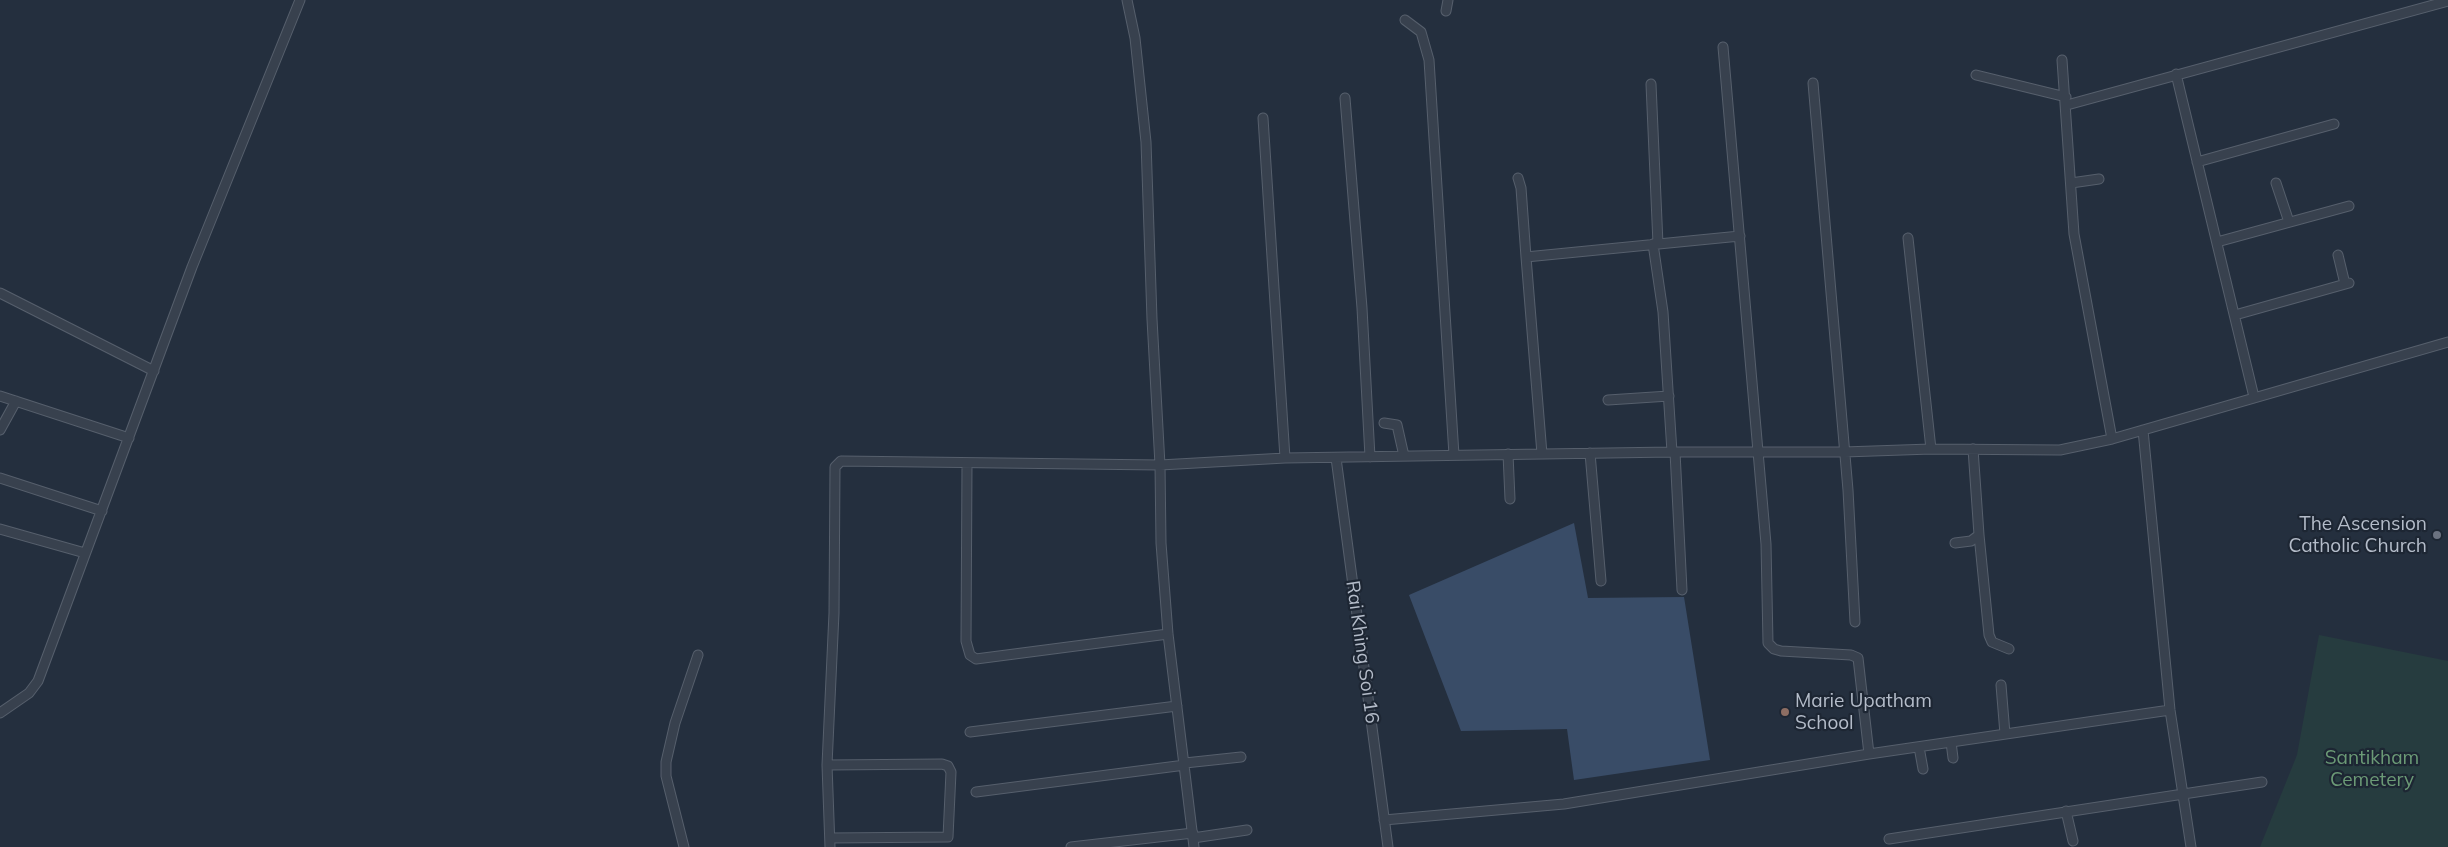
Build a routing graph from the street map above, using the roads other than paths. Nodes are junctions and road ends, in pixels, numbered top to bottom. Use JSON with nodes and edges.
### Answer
{"nodes":[{"id":1,"x":300,"y":0,"type":"edge"},
{"id":2,"x":1127,"y":0,"type":"edge"},
{"id":3,"x":1448,"y":0,"type":"edge"},
{"id":4,"x":2448,"y":1,"type":"edge"},
{"id":5,"x":1446,"y":10,"type":"dead end"},
{"id":6,"x":1405,"y":20,"type":"dead end"},
{"id":7,"x":1723,"y":46,"type":"dead end"},
{"id":8,"x":2062,"y":60,"type":"dead end"},
{"id":9,"x":2176,"y":74,"type":"junction"},
{"id":10,"x":1976,"y":75,"type":"dead end"},
{"id":11,"x":1651,"y":84,"type":"dead end"},
{"id":12,"x":1813,"y":84,"type":"dead end"},
{"id":13,"x":1345,"y":98,"type":"dead end"},
{"id":14,"x":2067,"y":101,"type":"junction"},
{"id":15,"x":1262,"y":118,"type":"dead end"},
{"id":16,"x":2334,"y":124,"type":"dead end"},
{"id":17,"x":2197,"y":162,"type":"junction"},
{"id":18,"x":1518,"y":178,"type":"dead end"},
{"id":19,"x":2099,"y":179,"type":"dead end"},
{"id":20,"x":2071,"y":183,"type":"junction"},
{"id":21,"x":2276,"y":183,"type":"dead end"},
{"id":22,"x":2349,"y":206,"type":"dead end"},
{"id":23,"x":2289,"y":222,"type":"junction"},
{"id":24,"x":1740,"y":236,"type":"junction"},
{"id":25,"x":1908,"y":238,"type":"dead end"},
{"id":26,"x":2217,"y":242,"type":"junction"},
{"id":27,"x":1655,"y":244,"type":"junction"},
{"id":28,"x":2338,"y":255,"type":"dead end"},
{"id":29,"x":1526,"y":257,"type":"junction"},
{"id":30,"x":0,"y":293,"type":"edge"},
{"id":31,"x":2234,"y":316,"type":"junction"},
{"id":32,"x":2448,"y":342,"type":"edge"},
{"id":33,"x":154,"y":371,"type":"junction"},
{"id":34,"x":0,"y":396,"type":"edge"},
{"id":35,"x":1669,"y":396,"type":"junction"},
{"id":36,"x":2254,"y":397,"type":"junction"},
{"id":37,"x":1608,"y":400,"type":"dead end"},
{"id":38,"x":16,"y":401,"type":"junction"},
{"id":39,"x":1384,"y":423,"type":"dead end"},
{"id":40,"x":0,"y":430,"type":"edge"},
{"id":41,"x":2144,"y":430,"type":"junction"},
{"id":42,"x":129,"y":438,"type":"junction"},
{"id":43,"x":2112,"y":439,"type":"junction"},
{"id":44,"x":1930,"y":449,"type":"junction"},
{"id":45,"x":1973,"y":449,"type":"junction"},
{"id":46,"x":1674,"y":452,"type":"junction"},
{"id":47,"x":1757,"y":452,"type":"junction"},
{"id":48,"x":1844,"y":452,"type":"junction"},
{"id":49,"x":1590,"y":453,"type":"junction"},
{"id":50,"x":1508,"y":454,"type":"junction"},
{"id":51,"x":1542,"y":454,"type":"junction"},
{"id":52,"x":1404,"y":456,"type":"junction"},
{"id":53,"x":1454,"y":456,"type":"junction"},
{"id":54,"x":1370,"y":457,"type":"junction"},
{"id":55,"x":1285,"y":458,"type":"junction"},
{"id":56,"x":1336,"y":458,"type":"junction"},
{"id":57,"x":967,"y":464,"type":"junction"},
{"id":58,"x":1160,"y":465,"type":"junction"},
{"id":59,"x":0,"y":478,"type":"edge"},
{"id":60,"x":1510,"y":499,"type":"dead end"},
{"id":61,"x":102,"y":511,"type":"junction"},
{"id":62,"x":0,"y":529,"type":"edge"},
{"id":63,"x":1979,"y":536,"type":"junction"},
{"id":64,"x":1955,"y":543,"type":"dead end"},
{"id":65,"x":85,"y":553,"type":"junction"},
{"id":66,"x":1601,"y":581,"type":"dead end"},
{"id":67,"x":1682,"y":590,"type":"dead end"},
{"id":68,"x":1855,"y":622,"type":"dead end"},
{"id":69,"x":1168,"y":634,"type":"junction"},
{"id":70,"x":2009,"y":648,"type":"dead end"},
{"id":71,"x":698,"y":655,"type":"dead end"},
{"id":72,"x":2001,"y":686,"type":"dead end"},
{"id":73,"x":1177,"y":706,"type":"junction"},
{"id":74,"x":2170,"y":710,"type":"junction"},
{"id":75,"x":0,"y":712,"type":"edge"},
{"id":76,"x":970,"y":732,"type":"dead end"},
{"id":77,"x":2005,"y":734,"type":"junction"},
{"id":78,"x":1951,"y":742,"type":"junction"},
{"id":79,"x":1919,"y":747,"type":"junction"},
{"id":80,"x":1869,"y":754,"type":"junction"},
{"id":81,"x":1241,"y":757,"type":"dead end"},
{"id":82,"x":1953,"y":758,"type":"dead end"},
{"id":83,"x":1185,"y":764,"type":"junction"},
{"id":84,"x":827,"y":765,"type":"junction"},
{"id":85,"x":1923,"y":769,"type":"dead end"},
{"id":86,"x":2262,"y":782,"type":"dead end"},
{"id":87,"x":976,"y":792,"type":"dead end"},
{"id":88,"x":2182,"y":792,"type":"junction"},
{"id":89,"x":2066,"y":811,"type":"junction"},
{"id":90,"x":1384,"y":820,"type":"junction"},
{"id":91,"x":1247,"y":830,"type":"dead end"},
{"id":92,"x":1193,"y":839,"type":"edge"},
{"id":93,"x":1889,"y":839,"type":"dead end"},
{"id":94,"x":2073,"y":841,"type":"dead end"},
{"id":95,"x":830,"y":842,"type":"edge"},
{"id":96,"x":684,"y":847,"type":"edge"},
{"id":97,"x":1071,"y":847,"type":"edge"},
{"id":98,"x":1388,"y":847,"type":"edge"},
{"id":99,"x":2191,"y":847,"type":"edge"}],
"edges":[{"from":1,"to":33,"type":"street"},
{"from":2,"to":58,"type":"street"},
{"from":3,"to":5,"type":"street"},
{"from":4,"to":9,"type":"street"},
{"from":6,"to":53,"type":"street"},
{"from":7,"to":24,"type":"street"},
{"from":8,"to":14,"type":"street"},
{"from":9,"to":14,"type":"street"},
{"from":9,"to":17,"type":"street"},
{"from":10,"to":14,"type":"street"},
{"from":11,"to":27,"type":"street"},
{"from":12,"to":48,"type":"street"},
{"from":13,"to":54,"type":"street"},
{"from":14,"to":20,"type":"street"},
{"from":15,"to":55,"type":"street"},
{"from":16,"to":17,"type":"street"},
{"from":17,"to":26,"type":"street"},
{"from":18,"to":29,"type":"street"},
{"from":19,"to":20,"type":"street"},
{"from":20,"to":43,"type":"street"},
{"from":21,"to":23,"type":"street"},
{"from":22,"to":23,"type":"street"},
{"from":23,"to":26,"type":"street"},
{"from":24,"to":27,"type":"street"},
{"from":24,"to":47,"type":"street"},
{"from":25,"to":44,"type":"street"},
{"from":26,"to":31,"type":"street"},
{"from":27,"to":29,"type":"street"},
{"from":27,"to":35,"type":"street"},
{"from":28,"to":31,"type":"street"},
{"from":29,"to":51,"type":"street"},
{"from":30,"to":33,"type":"street"},
{"from":31,"to":36,"type":"street"},
{"from":32,"to":36,"type":"street"},
{"from":33,"to":42,"type":"street"},
{"from":34,"to":38,"type":"street"},
{"from":35,"to":37,"type":"street"},
{"from":35,"to":46,"type":"street"},
{"from":36,"to":41,"type":"street"},
{"from":38,"to":40,"type":"street"},
{"from":38,"to":42,"type":"street"},
{"from":39,"to":52,"type":"street"},
{"from":41,"to":43,"type":"street"},
{"from":41,"to":74,"type":"street"},
{"from":42,"to":61,"type":"street"},
{"from":43,"to":45,"type":"street"},
{"from":44,"to":45,"type":"street"},
{"from":44,"to":48,"type":"street"},
{"from":45,"to":63,"type":"street"},
{"from":46,"to":47,"type":"street"},
{"from":46,"to":49,"type":"street"},
{"from":46,"to":67,"type":"street"},
{"from":47,"to":48,"type":"street"},
{"from":47,"to":80,"type":"street"},
{"from":48,"to":68,"type":"street"},
{"from":49,"to":51,"type":"street"},
{"from":49,"to":66,"type":"street"},
{"from":50,"to":51,"type":"street"},
{"from":50,"to":53,"type":"street"},
{"from":50,"to":60,"type":"street"},
{"from":52,"to":53,"type":"street"},
{"from":52,"to":54,"type":"street"},
{"from":54,"to":56,"type":"street"},
{"from":55,"to":56,"type":"street"},
{"from":55,"to":58,"type":"street"},
{"from":56,"to":90,"type":"street","name":"Rai Khing Soi 16"},
{"from":57,"to":58,"type":"street"},
{"from":57,"to":69,"type":"street"},
{"from":57,"to":84,"type":"street"},
{"from":58,"to":69,"type":"street"},
{"from":59,"to":61,"type":"street"},
{"from":61,"to":65,"type":"street"},
{"from":62,"to":65,"type":"street"},
{"from":63,"to":64,"type":"street"},
{"from":63,"to":70,"type":"street"},
{"from":65,"to":75,"type":"street"},
{"from":69,"to":73,"type":"street"},
{"from":71,"to":96,"type":"street"},
{"from":72,"to":77,"type":"street"},
{"from":73,"to":76,"type":"street"},
{"from":73,"to":83,"type":"street"},
{"from":74,"to":77,"type":"street"},
{"from":74,"to":88,"type":"street"},
{"from":77,"to":78,"type":"street"},
{"from":78,"to":79,"type":"street"},
{"from":78,"to":82,"type":"street"},
{"from":79,"to":80,"type":"street"},
{"from":79,"to":85,"type":"street"},
{"from":80,"to":90,"type":"street"},
{"from":81,"to":83,"type":"street"},
{"from":83,"to":87,"type":"street"},
{"from":83,"to":92,"type":"street"},
{"from":84,"to":95,"type":"street"},
{"from":84,"to":95,"type":"street"},
{"from":86,"to":88,"type":"street"},
{"from":88,"to":89,"type":"street"},
{"from":88,"to":99,"type":"street"},
{"from":89,"to":93,"type":"street"},
{"from":89,"to":94,"type":"street"},
{"from":90,"to":98,"type":"street","name":"Rai Khing Soi 16"},
{"from":91,"to":92,"type":"street"},
{"from":92,"to":97,"type":"street"}]}
